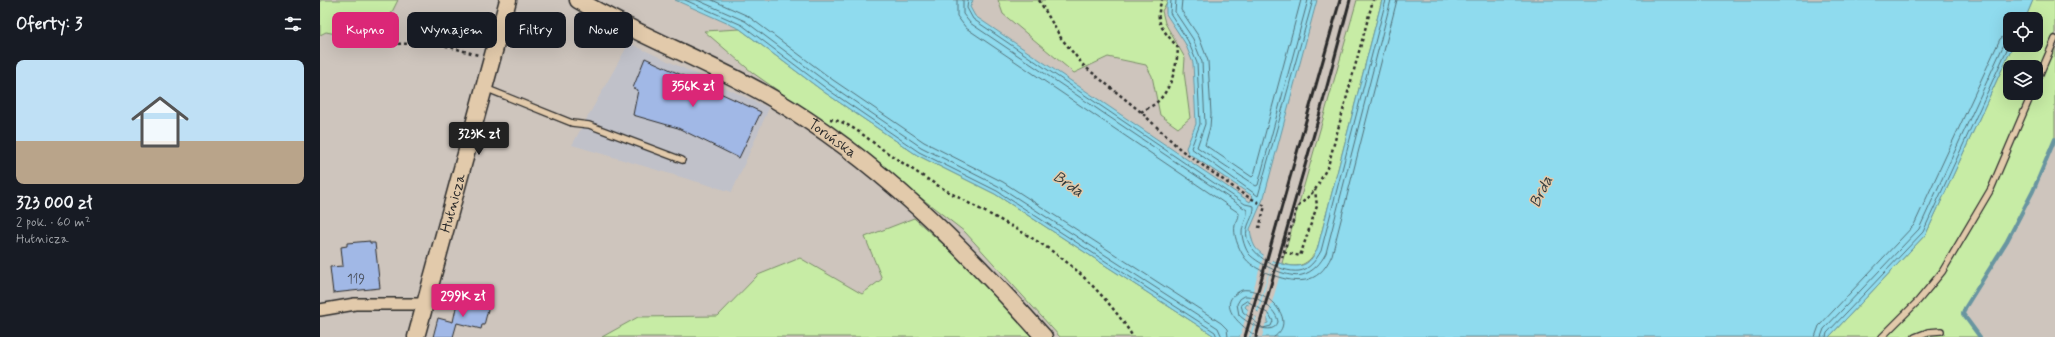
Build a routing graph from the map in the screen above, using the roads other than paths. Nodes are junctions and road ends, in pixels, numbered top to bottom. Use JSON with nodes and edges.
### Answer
{"nodes":[{"id":1,"x":508,"y":0,"type":"edge"},
{"id":2,"x":578,"y":0,"type":"edge"},
{"id":3,"x":2055,"y":39,"type":"edge"},
{"id":4,"x":2043,"y":67,"type":"edge"},
{"id":5,"x":483,"y":88,"type":"junction"},
{"id":6,"x":2029,"y":100,"type":"edge"},
{"id":7,"x":682,"y":160,"type":"dead end"},
{"id":8,"x":425,"y":304,"type":"junction"},
{"id":9,"x":320,"y":310,"type":"edge"},
{"id":10,"x":1941,"y":331,"type":"dead end"},
{"id":11,"x":416,"y":337,"type":"edge"},
{"id":12,"x":1044,"y":337,"type":"edge"},
{"id":13,"x":1882,"y":337,"type":"edge"},
{"id":14,"x":1915,"y":337,"type":"edge"}],
"edges":[{"from":1,"to":5,"type":"street","name":"Hutnicza"},
{"from":2,"to":12,"type":"street","name":"Toruńska"},
{"from":3,"to":4,"type":"lane"},
{"from":5,"to":7,"type":"lane"},
{"from":5,"to":8,"type":"street","name":"Hutnicza"},
{"from":6,"to":13,"type":"lane"},
{"from":8,"to":9,"type":"street"},
{"from":8,"to":11,"type":"street","name":"Hutnicza"},
{"from":10,"to":14,"type":"lane"}]}
